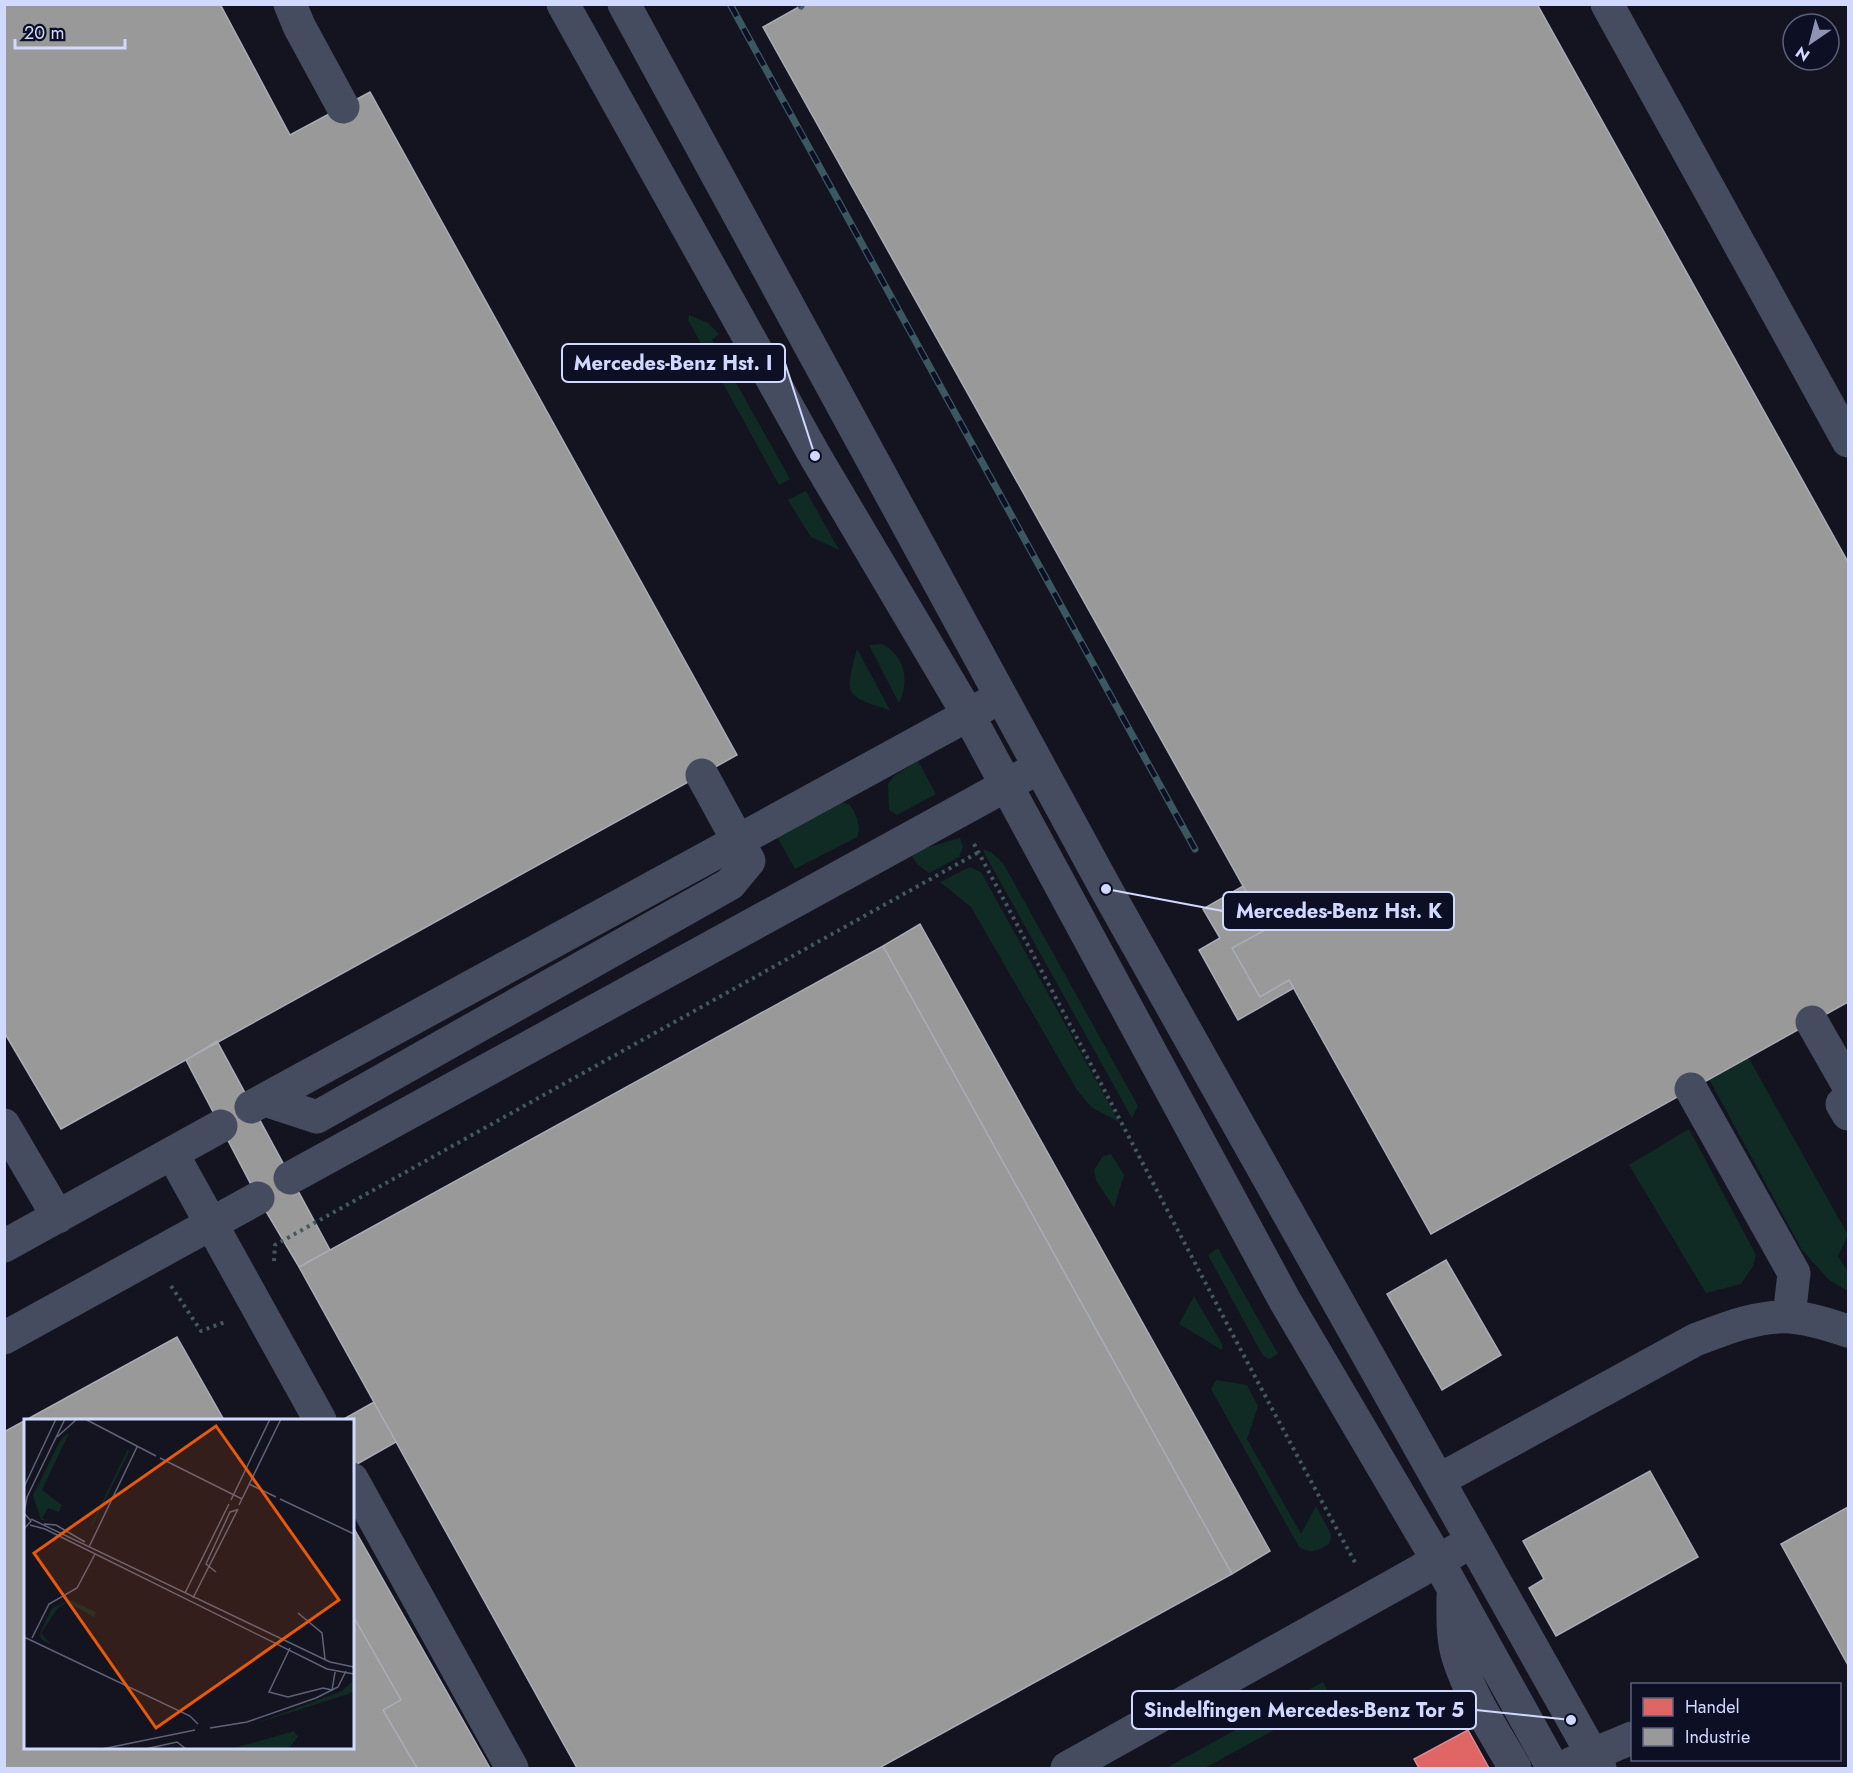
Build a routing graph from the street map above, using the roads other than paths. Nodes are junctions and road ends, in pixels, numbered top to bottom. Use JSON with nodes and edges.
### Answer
{"nodes":[{"id":1,"x":290,"y":4,"type":"edge"},
{"id":2,"x":563,"y":4,"type":"edge"},
{"id":3,"x":624,"y":4,"type":"edge"},
{"id":4,"x":1607,"y":4,"type":"edge"},
{"id":5,"x":343,"y":107,"type":"dead end"},
{"id":6,"x":1848,"y":441,"type":"edge"},
{"id":7,"x":999,"y":697,"type":"junction"},
{"id":8,"x":969,"y":716,"type":"junction"},
{"id":9,"x":1039,"y":767,"type":"junction"},
{"id":10,"x":702,"y":775,"type":"dead end"},
{"id":11,"x":1006,"y":784,"type":"junction"},
{"id":12,"x":1812,"y":1022,"type":"dead end"},
{"id":13,"x":1848,"y":1085,"type":"edge"},
{"id":14,"x":1691,"y":1089,"type":"dead end"},
{"id":15,"x":1848,"y":1100,"type":"edge"},
{"id":16,"x":1848,"y":1114,"type":"edge"},
{"id":17,"x":4,"y":1125,"type":"edge"},
{"id":18,"x":220,"y":1126,"type":"dead end"},
{"id":19,"x":172,"y":1153,"type":"junction"},
{"id":20,"x":290,"y":1178,"type":"dead end"},
{"id":21,"x":258,"y":1198,"type":"dead end"},
{"id":22,"x":58,"y":1217,"type":"junction"},
{"id":23,"x":211,"y":1223,"type":"junction"},
{"id":24,"x":4,"y":1246,"type":"edge"},
{"id":25,"x":1790,"y":1317,"type":"junction"},
{"id":26,"x":1848,"y":1331,"type":"edge"},
{"id":27,"x":4,"y":1338,"type":"edge"},
{"id":28,"x":319,"y":1419,"type":"edge"},
{"id":29,"x":1439,"y":1480,"type":"junction"},
{"id":30,"x":354,"y":1483,"type":"edge"},
{"id":31,"x":1471,"y":1541,"type":"junction"},
{"id":32,"x":1438,"y":1561,"type":"junction"},
{"id":33,"x":1453,"y":1589,"type":"junction"},
{"id":34,"x":1631,"y":1739,"type":"edge"},
{"id":35,"x":1595,"y":1761,"type":"edge"},
{"id":36,"x":512,"y":1768,"type":"edge"},
{"id":37,"x":1067,"y":1768,"type":"edge"},
{"id":38,"x":1515,"y":1768,"type":"edge"},
{"id":39,"x":1553,"y":1768,"type":"edge"},
{"id":40,"x":1563,"y":1768,"type":"edge"}],
"edges":[{"from":1,"to":5,"type":"street"},
{"from":2,"to":8,"type":"street"},
{"from":3,"to":7,"type":"street"},
{"from":4,"to":6,"type":"street"},
{"from":7,"to":8,"type":"street"},
{"from":7,"to":9,"type":"street"},
{"from":8,"to":10,"type":"street","bridge":true},
{"from":8,"to":11,"type":"street"},
{"from":9,"to":11,"type":"street"},
{"from":9,"to":29,"type":"street"},
{"from":11,"to":20,"type":"street"},
{"from":11,"to":32,"type":"street"},
{"from":12,"to":13,"type":"street"},
{"from":14,"to":25,"type":"street"},
{"from":15,"to":16,"type":"street"},
{"from":17,"to":22,"type":"street"},
{"from":18,"to":19,"type":"street"},
{"from":19,"to":22,"type":"street"},
{"from":19,"to":23,"type":"street"},
{"from":21,"to":23,"type":"street"},
{"from":22,"to":24,"type":"street"},
{"from":23,"to":27,"type":"street"},
{"from":23,"to":28,"type":"street"},
{"from":25,"to":26,"type":"street"},
{"from":25,"to":29,"type":"street"},
{"from":29,"to":31,"type":"street"},
{"from":30,"to":36,"type":"street"},
{"from":31,"to":32,"type":"street"},
{"from":31,"to":35,"type":"street"},
{"from":32,"to":33,"type":"street"},
{"from":32,"to":37,"type":"street"},
{"from":33,"to":38,"type":"street"},
{"from":33,"to":39,"type":"street"},
{"from":34,"to":35,"type":"street"},
{"from":35,"to":40,"type":"street"}]}
